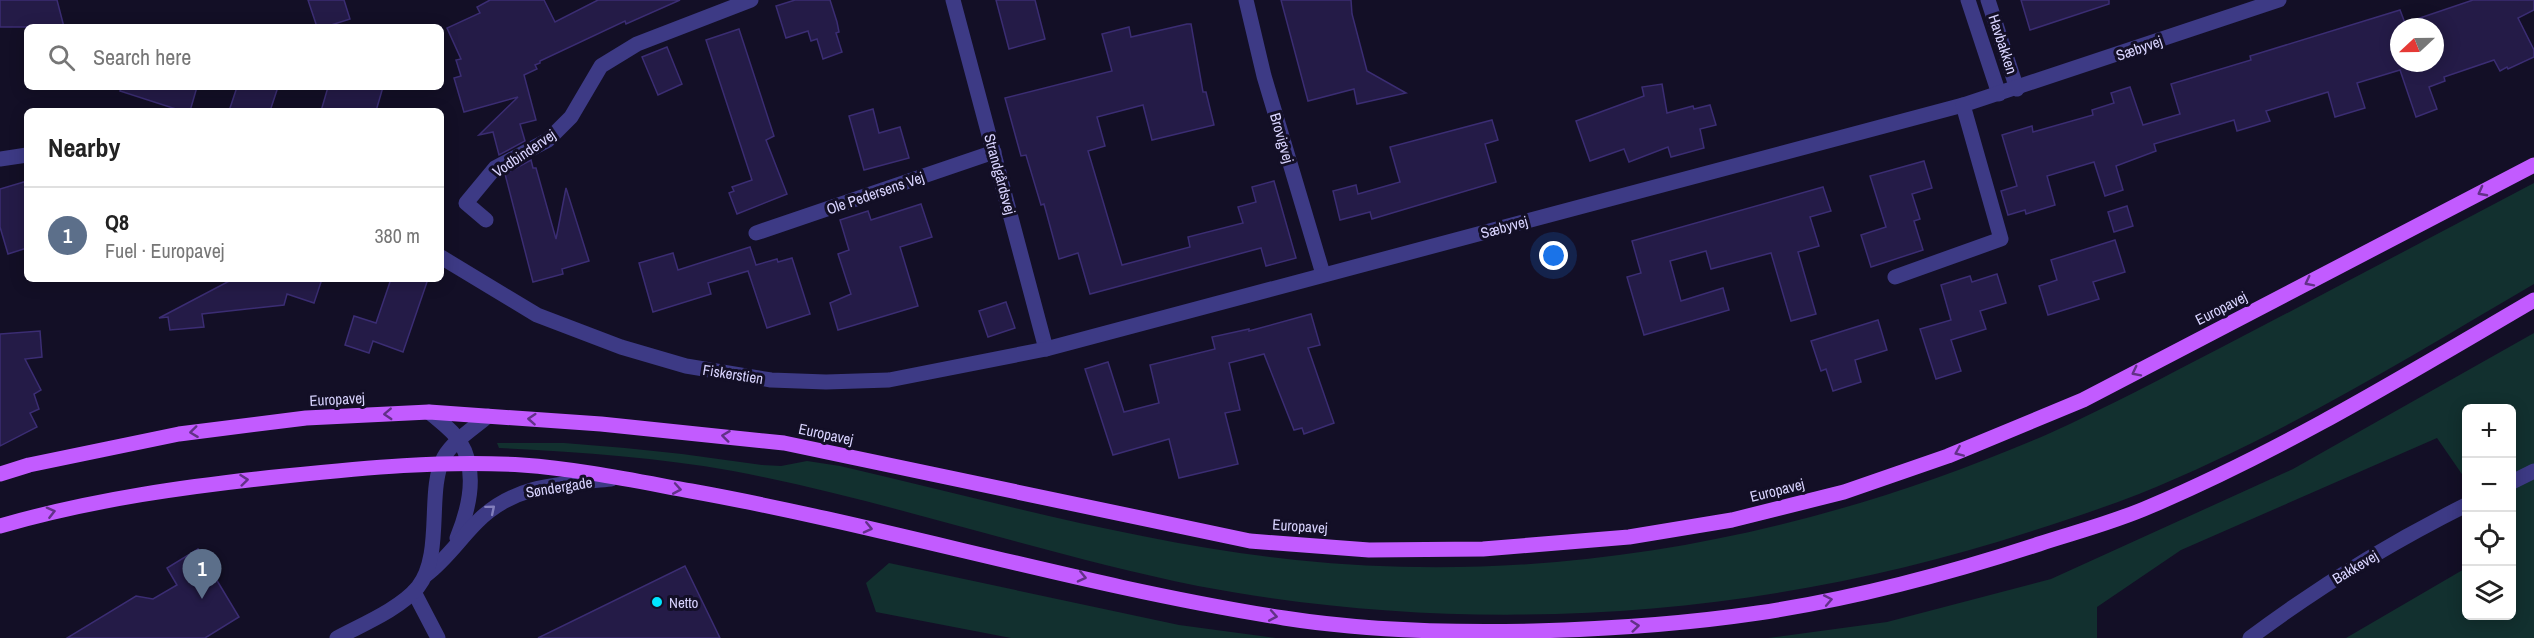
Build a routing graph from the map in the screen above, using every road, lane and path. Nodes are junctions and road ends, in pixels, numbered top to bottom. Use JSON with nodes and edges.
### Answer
{"nodes":[{"id":1,"x":751,"y":0,"type":"edge"},
{"id":2,"x":953,"y":0,"type":"edge"},
{"id":3,"x":1246,"y":0,"type":"edge"},
{"id":4,"x":1968,"y":0,"type":"edge"},
{"id":5,"x":1988,"y":0,"type":"edge"},
{"id":6,"x":2279,"y":0,"type":"edge"},
{"id":7,"x":2017,"y":89,"type":"junction"},
{"id":8,"x":1999,"y":94,"type":"junction"},
{"id":9,"x":1963,"y":105,"type":"junction"},
{"id":10,"x":994,"y":152,"type":"junction"},
{"id":11,"x":24,"y":156,"type":"edge"},
{"id":12,"x":0,"y":159,"type":"edge"},
{"id":13,"x":2534,"y":165,"type":"edge"},
{"id":14,"x":486,"y":220,"type":"dead end"},
{"id":15,"x":756,"y":233,"type":"dead end"},
{"id":16,"x":444,"y":259,"type":"edge"},
{"id":17,"x":1323,"y":274,"type":"junction"},
{"id":18,"x":1895,"y":278,"type":"dead end"},
{"id":19,"x":2534,"y":300,"type":"edge"},
{"id":20,"x":1046,"y":349,"type":"junction"},
{"id":21,"x":429,"y":412,"type":"junction"},
{"id":22,"x":488,"y":416,"type":"junction"},
{"id":23,"x":459,"y":440,"type":"junction"},
{"id":24,"x":441,"y":464,"type":"junction"},
{"id":25,"x":469,"y":465,"type":"junction"},
{"id":26,"x":2534,"y":471,"type":"edge"},
{"id":27,"x":0,"y":474,"type":"edge"},
{"id":28,"x":619,"y":478,"type":"junction"},
{"id":29,"x":2516,"y":480,"type":"edge"},
{"id":30,"x":2462,"y":507,"type":"edge"},
{"id":31,"x":0,"y":526,"type":"edge"},
{"id":32,"x":451,"y":552,"type":"junction"},
{"id":33,"x":426,"y":575,"type":"junction"},
{"id":34,"x":414,"y":592,"type":"junction"},
{"id":35,"x":336,"y":638,"type":"edge"},
{"id":36,"x":438,"y":638,"type":"edge"},
{"id":37,"x":2250,"y":638,"type":"edge"}],
"edges":[{"from":1,"to":14,"type":"street","name":"Vodbindervej"},
{"from":2,"to":10,"type":"street","name":"Strandgårdsvej"},
{"from":3,"to":17,"type":"street","name":"Brovigvej"},
{"from":4,"to":8,"type":"street"},
{"from":5,"to":7,"type":"street","name":"Havbakken"},
{"from":6,"to":7,"type":"street","name":"Sæbyvej"},
{"from":7,"to":8,"type":"street","name":"Sæbyvej"},
{"from":8,"to":9,"type":"street","name":"Sæbyvej"},
{"from":9,"to":17,"type":"street","name":"Sæbyvej"},
{"from":9,"to":18,"type":"street"},
{"from":10,"to":15,"type":"street","name":"Ole Pedersens Vej"},
{"from":10,"to":20,"type":"street","name":"Strandgårdsvej"},
{"from":11,"to":12,"type":"street"},
{"from":13,"to":22,"type":"main road","name":"Europavej","one_way":true},
{"from":16,"to":20,"type":"street","name":"Fiskerstien"},
{"from":17,"to":20,"type":"street","name":"Sæbyvej"},
{"from":28,"to":19,"type":"main road","one_way":true},
{"from":21,"to":22,"type":"main road","name":"Europavej"},
{"from":21,"to":23,"type":"street","name":"Søndergade"},
{"from":21,"to":27,"type":"main road","name":"Europavej","one_way":true},
{"from":22,"to":23,"type":"street"},
{"from":23,"to":24,"type":"street"},
{"from":23,"to":25,"type":"street","name":"Søndergade"},
{"from":24,"to":25,"type":"main road"},
{"from":31,"to":24,"type":"main road","one_way":true},
{"from":24,"to":33,"type":"street","name":"Søndergade"},
{"from":25,"to":28,"type":"main road"},
{"from":25,"to":32,"type":"street","name":"Søndergade"},
{"from":26,"to":29,"type":"street"},
{"from":32,"to":28,"type":"street","name":"Søndergade","one_way":true},
{"from":30,"to":37,"type":"street","name":"Bakkevej"},
{"from":32,"to":33,"type":"street","name":"Søndergade"},
{"from":33,"to":34,"type":"street","name":"Søndergade"},
{"from":34,"to":35,"type":"street","name":"Søndergade"},
{"from":34,"to":36,"type":"street"}]}
